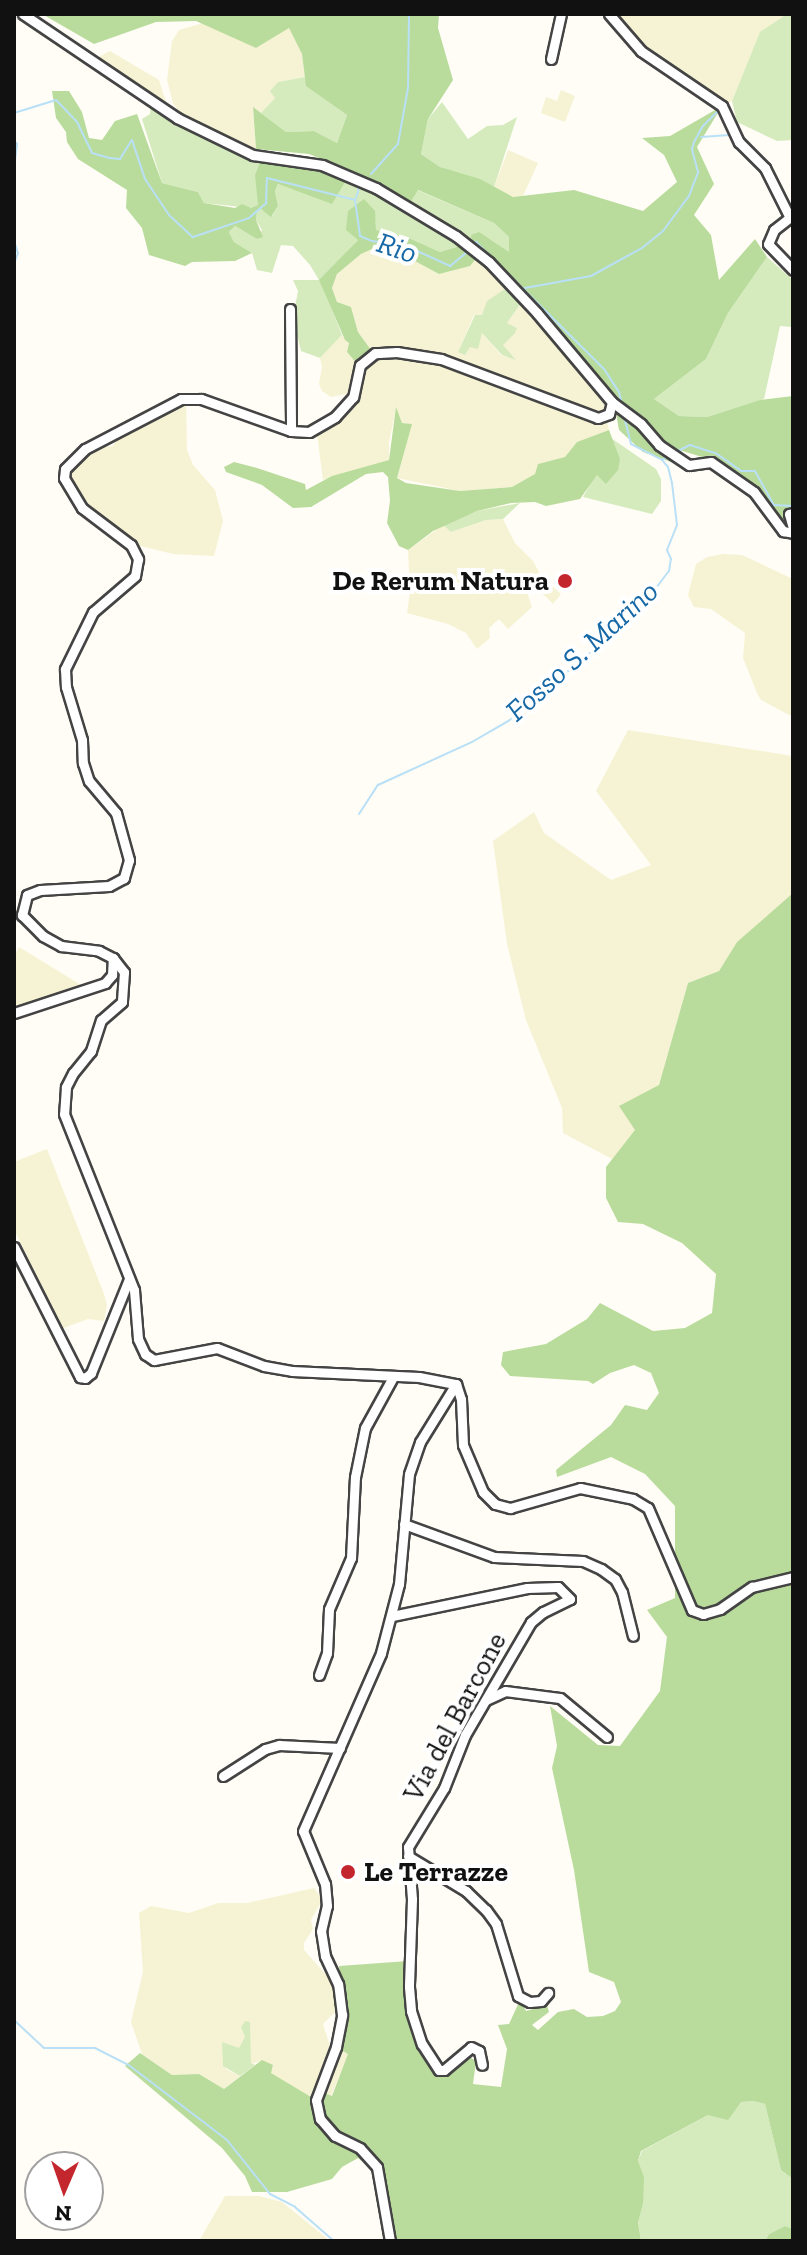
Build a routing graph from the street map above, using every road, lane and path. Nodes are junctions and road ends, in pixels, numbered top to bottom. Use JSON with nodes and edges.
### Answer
{"nodes":[{"id":1,"x":23,"y":14,"type":"edge"},
{"id":2,"x":561,"y":14,"type":"edge"},
{"id":3,"x":609,"y":14,"type":"edge"},
{"id":4,"x":551,"y":59,"type":"dead end"},
{"id":5,"x":791,"y":215,"type":"edge"},
{"id":6,"x":793,"y":270,"type":"edge"},
{"id":7,"x":290,"y":309,"type":"dead end"},
{"id":8,"x":615,"y":404,"type":"junction"},
{"id":9,"x":291,"y":431,"type":"junction"},
{"id":10,"x":793,"y":513,"type":"edge"},
{"id":11,"x":793,"y":531,"type":"edge"},
{"id":12,"x":113,"y":958,"type":"junction"},
{"id":13,"x":14,"y":1013,"type":"edge"},
{"id":14,"x":14,"y":1247,"type":"edge"},
{"id":15,"x":129,"y":1279,"type":"junction"},
{"id":16,"x":393,"y":1377,"type":"junction"},
{"id":17,"x":456,"y":1384,"type":"junction"},
{"id":18,"x":404,"y":1524,"type":"junction"},
{"id":19,"x":793,"y":1577,"type":"edge"},
{"id":20,"x":392,"y":1616,"type":"junction"},
{"id":21,"x":633,"y":1636,"type":"dead end"},
{"id":22,"x":319,"y":1675,"type":"dead end"},
{"id":23,"x":486,"y":1700,"type":"junction"},
{"id":24,"x":607,"y":1737,"type":"dead end"},
{"id":25,"x":340,"y":1748,"type":"junction"},
{"id":26,"x":223,"y":1776,"type":"dead end"},
{"id":27,"x":408,"y":1856,"type":"junction"},
{"id":28,"x":548,"y":1993,"type":"dead end"},
{"id":29,"x":482,"y":2065,"type":"dead end"},
{"id":30,"x":390,"y":2241,"type":"edge"}],
"edges":[{"from":1,"to":8,"type":"street"},
{"from":2,"to":4,"type":"street"},
{"from":3,"to":5,"type":"street"},
{"from":5,"to":6,"type":"street"},
{"from":7,"to":9,"type":"street"},
{"from":8,"to":9,"type":"street"},
{"from":8,"to":11,"type":"street"},
{"from":9,"to":12,"type":"street"},
{"from":10,"to":11,"type":"street"},
{"from":12,"to":13,"type":"street"},
{"from":12,"to":15,"type":"street"},
{"from":14,"to":15,"type":"street"},
{"from":15,"to":16,"type":"street"},
{"from":16,"to":17,"type":"street"},
{"from":16,"to":22,"type":"street"},
{"from":17,"to":18,"type":"street"},
{"from":17,"to":19,"type":"street"},
{"from":18,"to":20,"type":"street"},
{"from":18,"to":21,"type":"street"},
{"from":20,"to":23,"type":"street","name":"Via del Barcone"},
{"from":20,"to":25,"type":"street"},
{"from":23,"to":24,"type":"street"},
{"from":23,"to":27,"type":"street","name":"Via del Barcone"},
{"from":25,"to":26,"type":"street"},
{"from":25,"to":30,"type":"street"},
{"from":27,"to":28,"type":"street"},
{"from":27,"to":29,"type":"street","name":"Via del Barcone"}]}
